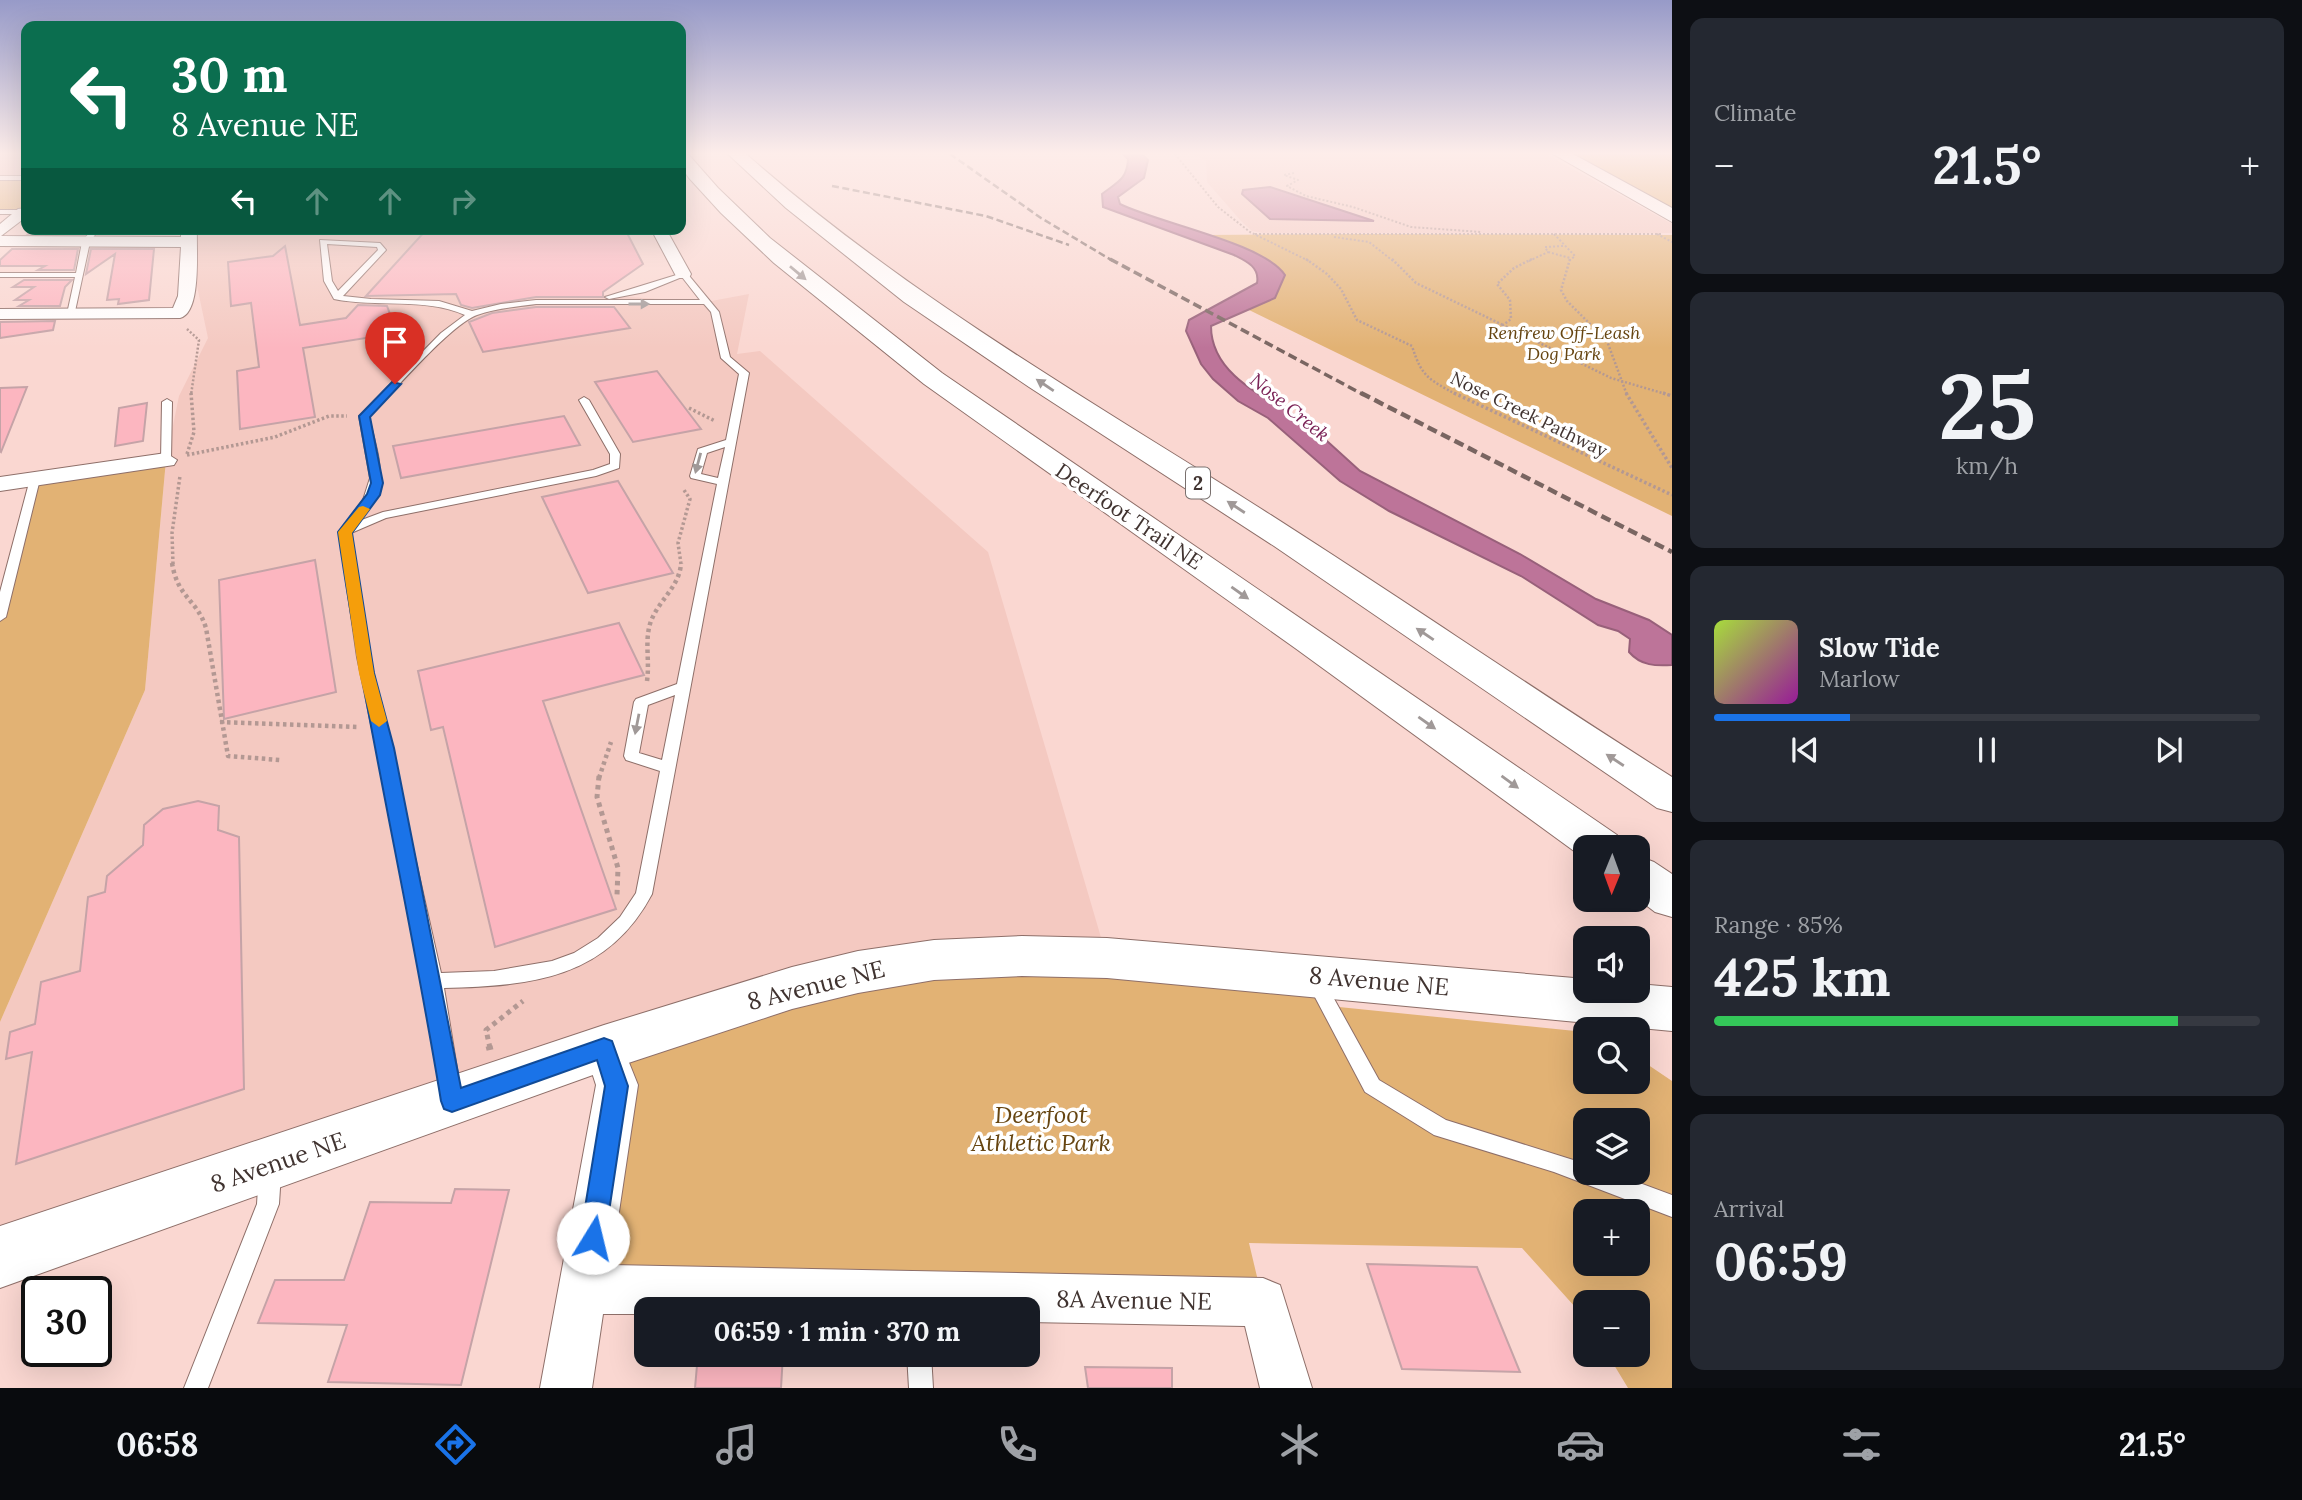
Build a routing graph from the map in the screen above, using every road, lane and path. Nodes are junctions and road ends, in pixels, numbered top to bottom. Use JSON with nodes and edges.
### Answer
{"nodes":[{"id":1,"x":17,"y":219,"type":"edge"},
{"id":2,"x":740,"y":219,"type":"edge"},
{"id":3,"x":809,"y":219,"type":"edge"},
{"id":4,"x":1234,"y":219,"type":"edge"},
{"id":5,"x":1388,"y":219,"type":"edge"},
{"id":6,"x":1457,"y":229,"type":"junction"},
{"id":7,"x":0,"y":232,"type":"edge"},
{"id":8,"x":1554,"y":233,"type":"junction"},
{"id":9,"x":1254,"y":234,"type":"junction"},
{"id":10,"x":1485,"y":234,"type":"junction"},
{"id":11,"x":1657,"y":234,"type":"junction"},
{"id":12,"x":1672,"y":234,"type":"edge"},
{"id":13,"x":661,"y":235,"type":"edge"},
{"id":14,"x":1326,"y":235,"type":"junction"},
{"id":15,"x":1459,"y":235,"type":"junction"},
{"id":16,"x":91,"y":236,"type":"edge"},
{"id":17,"x":188,"y":236,"type":"edge"},
{"id":18,"x":0,"y":241,"type":"edge"},
{"id":19,"x":1672,"y":242,"type":"edge"},
{"id":20,"x":1563,"y":246,"type":"junction"},
{"id":21,"x":1548,"y":252,"type":"junction"},
{"id":22,"x":1570,"y":258,"type":"junction"},
{"id":23,"x":683,"y":274,"type":"junction"},
{"id":24,"x":0,"y":275,"type":"edge"},
{"id":25,"x":78,"y":275,"type":"junction"},
{"id":26,"x":337,"y":297,"type":"junction"},
{"id":27,"x":571,"y":302,"type":"junction"},
{"id":28,"x":706,"y":302,"type":"junction"},
{"id":29,"x":180,"y":313,"type":"junction"},
{"id":30,"x":0,"y":314,"type":"edge"},
{"id":31,"x":71,"y":314,"type":"junction"},
{"id":32,"x":471,"y":314,"type":"junction"},
{"id":33,"x":1503,"y":326,"type":"junction"},
{"id":34,"x":1620,"y":381,"type":"junction"},
{"id":35,"x":1672,"y":396,"type":"edge"},
{"id":36,"x":584,"y":400,"type":"dead end"},
{"id":37,"x":167,"y":402,"type":"dead end"},
{"id":38,"x":689,"y":408,"type":"dead end"},
{"id":39,"x":364,"y":416,"type":"junction"},
{"id":40,"x":714,"y":428,"type":"dead end"},
{"id":41,"x":731,"y":442,"type":"junction"},
{"id":42,"x":180,"y":460,"type":"junction"},
{"id":43,"x":1672,"y":468,"type":"edge"},
{"id":44,"x":35,"y":479,"type":"junction"},
{"id":45,"x":679,"y":482,"type":"dead end"},
{"id":46,"x":723,"y":482,"type":"junction"},
{"id":47,"x":0,"y":484,"type":"edge"},
{"id":48,"x":1672,"y":495,"type":"edge"},
{"id":49,"x":345,"y":532,"type":"junction"},
{"id":50,"x":0,"y":617,"type":"edge"},
{"id":51,"x":684,"y":687,"type":"junction"},
{"id":52,"x":642,"y":688,"type":"dead end"},
{"id":53,"x":220,"y":722,"type":"junction"},
{"id":54,"x":381,"y":728,"type":"junction"},
{"id":55,"x":613,"y":736,"type":"dead end"},
{"id":56,"x":280,"y":760,"type":"dead end"},
{"id":57,"x":669,"y":768,"type":"junction"},
{"id":58,"x":1672,"y":797,"type":"edge"},
{"id":59,"x":1584,"y":835,"type":"edge"},
{"id":60,"x":1650,"y":883,"type":"edge"},
{"id":61,"x":1672,"y":899,"type":"edge"},
{"id":62,"x":617,"y":904,"type":"dead end"},
{"id":63,"x":1313,"y":976,"type":"junction"},
{"id":64,"x":432,"y":981,"type":"junction"},
{"id":65,"x":523,"y":1001,"type":"dead end"},
{"id":66,"x":1672,"y":1009,"type":"edge"},
{"id":67,"x":604,"y":1048,"type":"junction"},
{"id":68,"x":490,"y":1050,"type":"dead end"},
{"id":69,"x":452,"y":1101,"type":"junction"},
{"id":70,"x":271,"y":1164,"type":"junction"},
{"id":71,"x":1672,"y":1206,"type":"edge"},
{"id":72,"x":0,"y":1257,"type":"edge"},
{"id":73,"x":585,"y":1289,"type":"junction"},
{"id":74,"x":775,"y":1297,"type":"edge"},
{"id":75,"x":1040,"y":1303,"type":"edge"},
{"id":76,"x":920,"y":1367,"type":"edge"},
{"id":77,"x":195,"y":1388,"type":"edge"},
{"id":78,"x":566,"y":1388,"type":"edge"},
{"id":79,"x":921,"y":1388,"type":"edge"},
{"id":80,"x":1286,"y":1388,"type":"edge"}],
"edges":[{"from":1,"to":7,"type":"street"},
{"from":2,"to":59,"type":"main road","name":"Deerfoot Trail NE","one_way":true},
{"from":58,"to":3,"type":"main road","number":"2","one_way":true},
{"from":4,"to":9,"type":"path","name":"Nose Creek Pathway"},
{"from":5,"to":6,"type":"path"},
{"from":6,"to":10,"type":"path"},
{"from":6,"to":15,"type":"path"},
{"from":8,"to":10,"type":"path"},
{"from":8,"to":11,"type":"path"},
{"from":8,"to":20,"type":"path"},
{"from":9,"to":14,"type":"path"},
{"from":9,"to":48,"type":"path","name":"Nose Creek Pathway"},
{"from":10,"to":15,"type":"path"},
{"from":11,"to":12,"type":"path"},
{"from":11,"to":19,"type":"path"},
{"from":13,"to":23,"type":"street"},
{"from":14,"to":15,"type":"path"},
{"from":14,"to":33,"type":"path"},
{"from":16,"to":17,"type":"street"},
{"from":16,"to":18,"type":"street"},
{"from":16,"to":25,"type":"lane"},
{"from":17,"to":29,"type":"street"},
{"from":20,"to":21,"type":"path"},
{"from":20,"to":22,"type":"path"},
{"from":21,"to":22,"type":"path"},
{"from":21,"to":33,"type":"path"},
{"from":22,"to":34,"type":"path"},
{"from":23,"to":27,"type":"lane"},
{"from":23,"to":28,"type":"lane"},
{"from":24,"to":25,"type":"lane"},
{"from":25,"to":31,"type":"lane"},
{"from":26,"to":26,"type":"lane"},
{"from":26,"to":32,"type":"lane"},
{"from":27,"to":28,"type":"lane","one_way":true},
{"from":27,"to":32,"type":"lane"},
{"from":28,"to":41,"type":"lane"},
{"from":29,"to":31,"type":"street"},
{"from":29,"to":42,"type":"path"},
{"from":30,"to":31,"type":"street"},
{"from":32,"to":39,"type":"lane"},
{"from":33,"to":34,"type":"path"},
{"from":34,"to":35,"type":"path"},
{"from":34,"to":43,"type":"path"},
{"from":36,"to":49,"type":"lane"},
{"from":37,"to":42,"type":"lane"},
{"from":38,"to":40,"type":"path"},
{"from":39,"to":42,"type":"path"},
{"from":39,"to":49,"type":"lane"},
{"from":41,"to":46,"type":"lane"},
{"from":41,"to":46,"type":"lane","one_way":true},
{"from":42,"to":44,"type":"street"},
{"from":42,"to":53,"type":"path"},
{"from":44,"to":47,"type":"street"},
{"from":44,"to":50,"type":"lane"},
{"from":45,"to":52,"type":"path"},
{"from":46,"to":51,"type":"lane"},
{"from":49,"to":54,"type":"lane"},
{"from":51,"to":57,"type":"lane"},
{"from":51,"to":57,"type":"lane","one_way":true},
{"from":53,"to":54,"type":"path"},
{"from":53,"to":56,"type":"path"},
{"from":54,"to":64,"type":"lane"},
{"from":55,"to":62,"type":"path"},
{"from":57,"to":64,"type":"lane"},
{"from":60,"to":61,"type":"main road"},
{"from":63,"to":66,"type":"main road","name":"8 Avenue NE"},
{"from":63,"to":67,"type":"main road","name":"8 Avenue NE"},
{"from":63,"to":71,"type":"lane"},
{"from":64,"to":69,"type":"lane"},
{"from":65,"to":68,"type":"path"},
{"from":67,"to":69,"type":"main road","name":"8 Avenue NE"},
{"from":67,"to":73,"type":"street"},
{"from":69,"to":70,"type":"main road","name":"8 Avenue NE"},
{"from":70,"to":72,"type":"main road","name":"8 Avenue NE"},
{"from":70,"to":77,"type":"lane"},
{"from":73,"to":74,"type":"street","name":"8A Avenue NE"},
{"from":73,"to":78,"type":"street"},
{"from":75,"to":80,"type":"street","name":"8A Avenue NE"},
{"from":76,"to":79,"type":"lane"}]}
